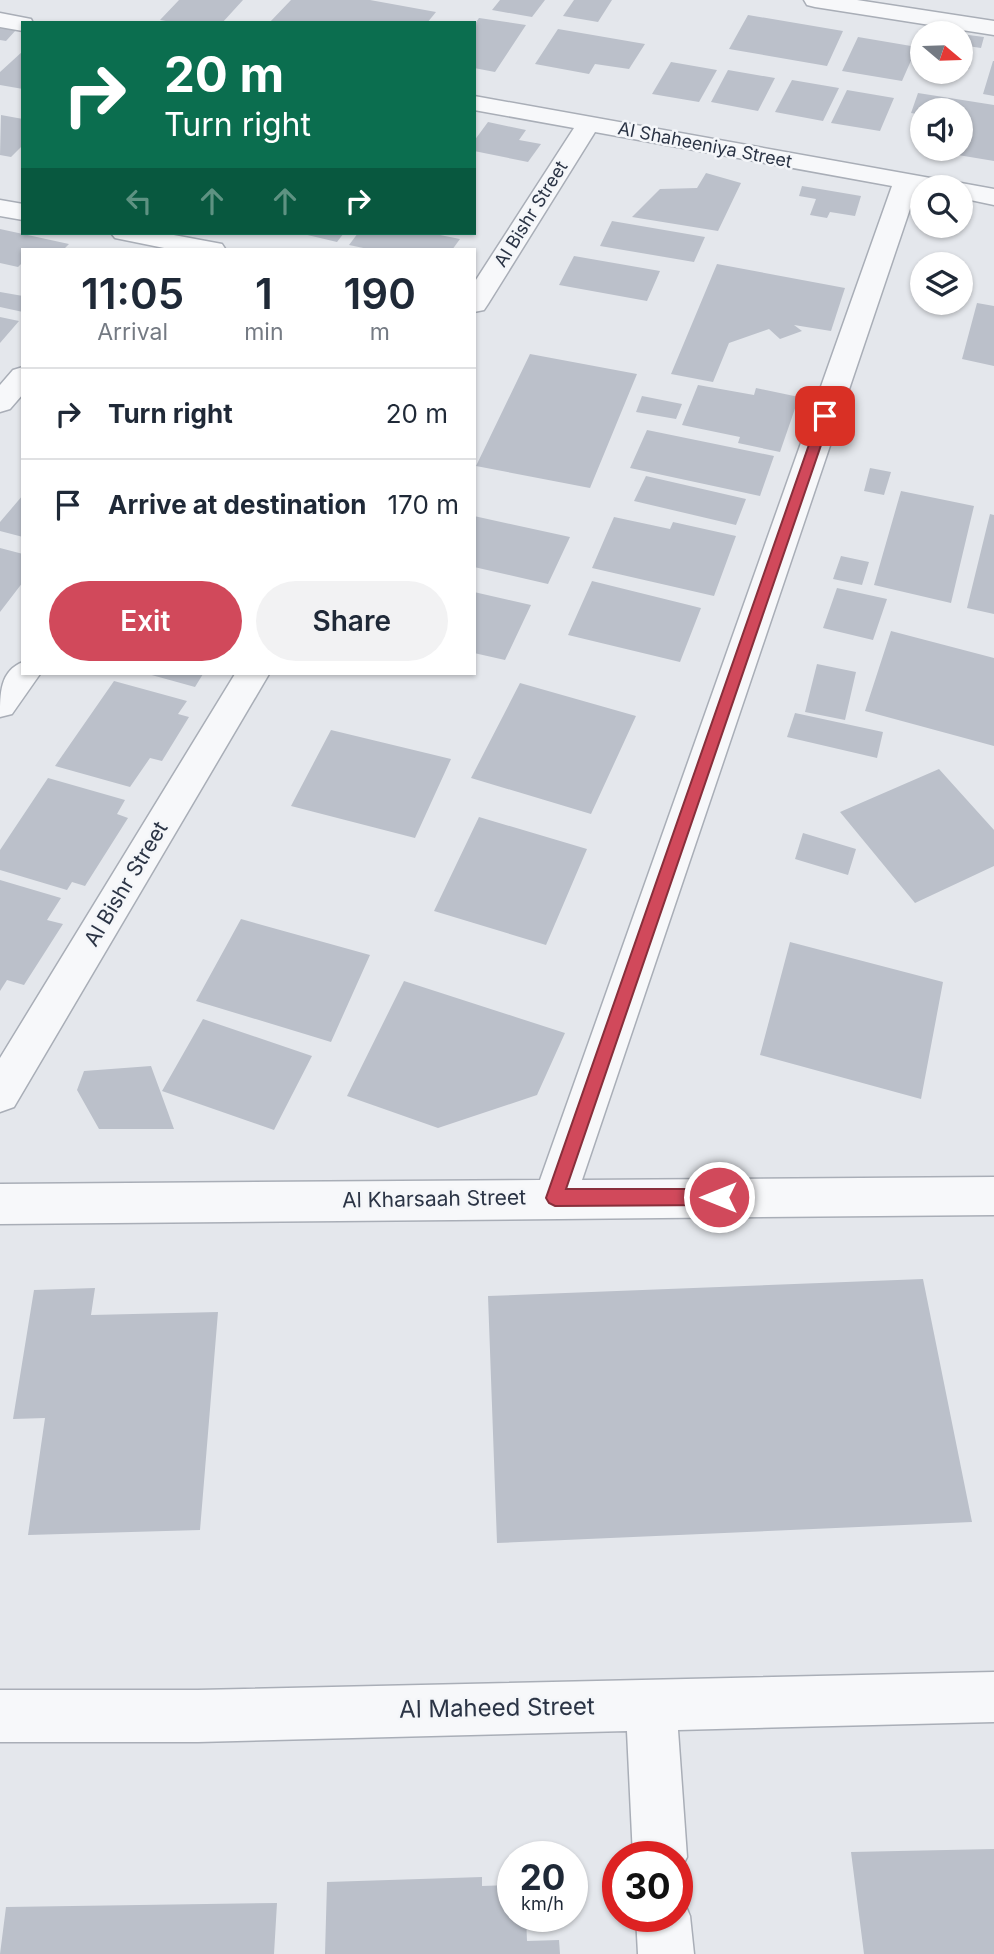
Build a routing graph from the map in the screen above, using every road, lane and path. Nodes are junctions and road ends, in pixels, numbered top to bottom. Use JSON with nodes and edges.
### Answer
{"nodes":[{"id":1,"x":815,"y":0,"type":"edge"},
{"id":2,"x":0,"y":20,"type":"edge"},
{"id":3,"x":21,"y":24,"type":"edge"},
{"id":4,"x":994,"y":28,"type":"edge"},
{"id":5,"x":476,"y":103,"type":"edge"},
{"id":6,"x":589,"y":123,"type":"junction"},
{"id":7,"x":910,"y":183,"type":"edge"},
{"id":8,"x":973,"y":193,"type":"edge"},
{"id":9,"x":994,"y":197,"type":"edge"},
{"id":10,"x":0,"y":208,"type":"edge"},
{"id":11,"x":21,"y":212,"type":"edge"},
{"id":12,"x":910,"y":215,"type":"edge"},
{"id":13,"x":132,"y":240,"type":"edge"},
{"id":14,"x":197,"y":248,"type":"edge"},
{"id":15,"x":476,"y":301,"type":"edge"},
{"id":16,"x":21,"y":378,"type":"edge"},
{"id":17,"x":0,"y":403,"type":"edge"},
{"id":18,"x":22,"y":675,"type":"edge"},
{"id":19,"x":251,"y":675,"type":"edge"},
{"id":20,"x":0,"y":705,"type":"edge"},
{"id":21,"x":0,"y":1094,"type":"edge"},
{"id":22,"x":994,"y":1196,"type":"edge"},
{"id":23,"x":555,"y":1198,"type":"junction"},
{"id":24,"x":0,"y":1204,"type":"edge"},
{"id":25,"x":994,"y":1697,"type":"edge"},
{"id":26,"x":651,"y":1705,"type":"junction"},
{"id":27,"x":0,"y":1716,"type":"edge"},
{"id":28,"x":659,"y":1841,"type":"edge"},
{"id":29,"x":664,"y":1932,"type":"edge"},
{"id":30,"x":666,"y":1954,"type":"edge"}],
"edges":[{"from":1,"to":4,"type":"street"},
{"from":2,"to":3,"type":"street"},
{"from":5,"to":6,"type":"street","name":"Al Shaheeniya Street"},
{"from":6,"to":7,"type":"street","name":"Al Shaheeniya Street"},
{"from":6,"to":15,"type":"street","name":"Al Bishr Street"},
{"from":8,"to":9,"type":"street"},
{"from":10,"to":11,"type":"street"},
{"from":12,"to":23,"type":"street"},
{"from":13,"to":14,"type":"street"},
{"from":16,"to":17,"type":"street"},
{"from":18,"to":20,"type":"street"},
{"from":19,"to":21,"type":"street","name":"Al Bishr Street"},
{"from":22,"to":23,"type":"street","name":"Al Kharsaah Street"},
{"from":23,"to":24,"type":"street","name":"Al Kharsaah Street"},
{"from":25,"to":26,"type":"street","name":"Al Maheed Street"},
{"from":26,"to":27,"type":"street","name":"Al Maheed Street"},
{"from":26,"to":28,"type":"street"},
{"from":29,"to":30,"type":"street"}]}
